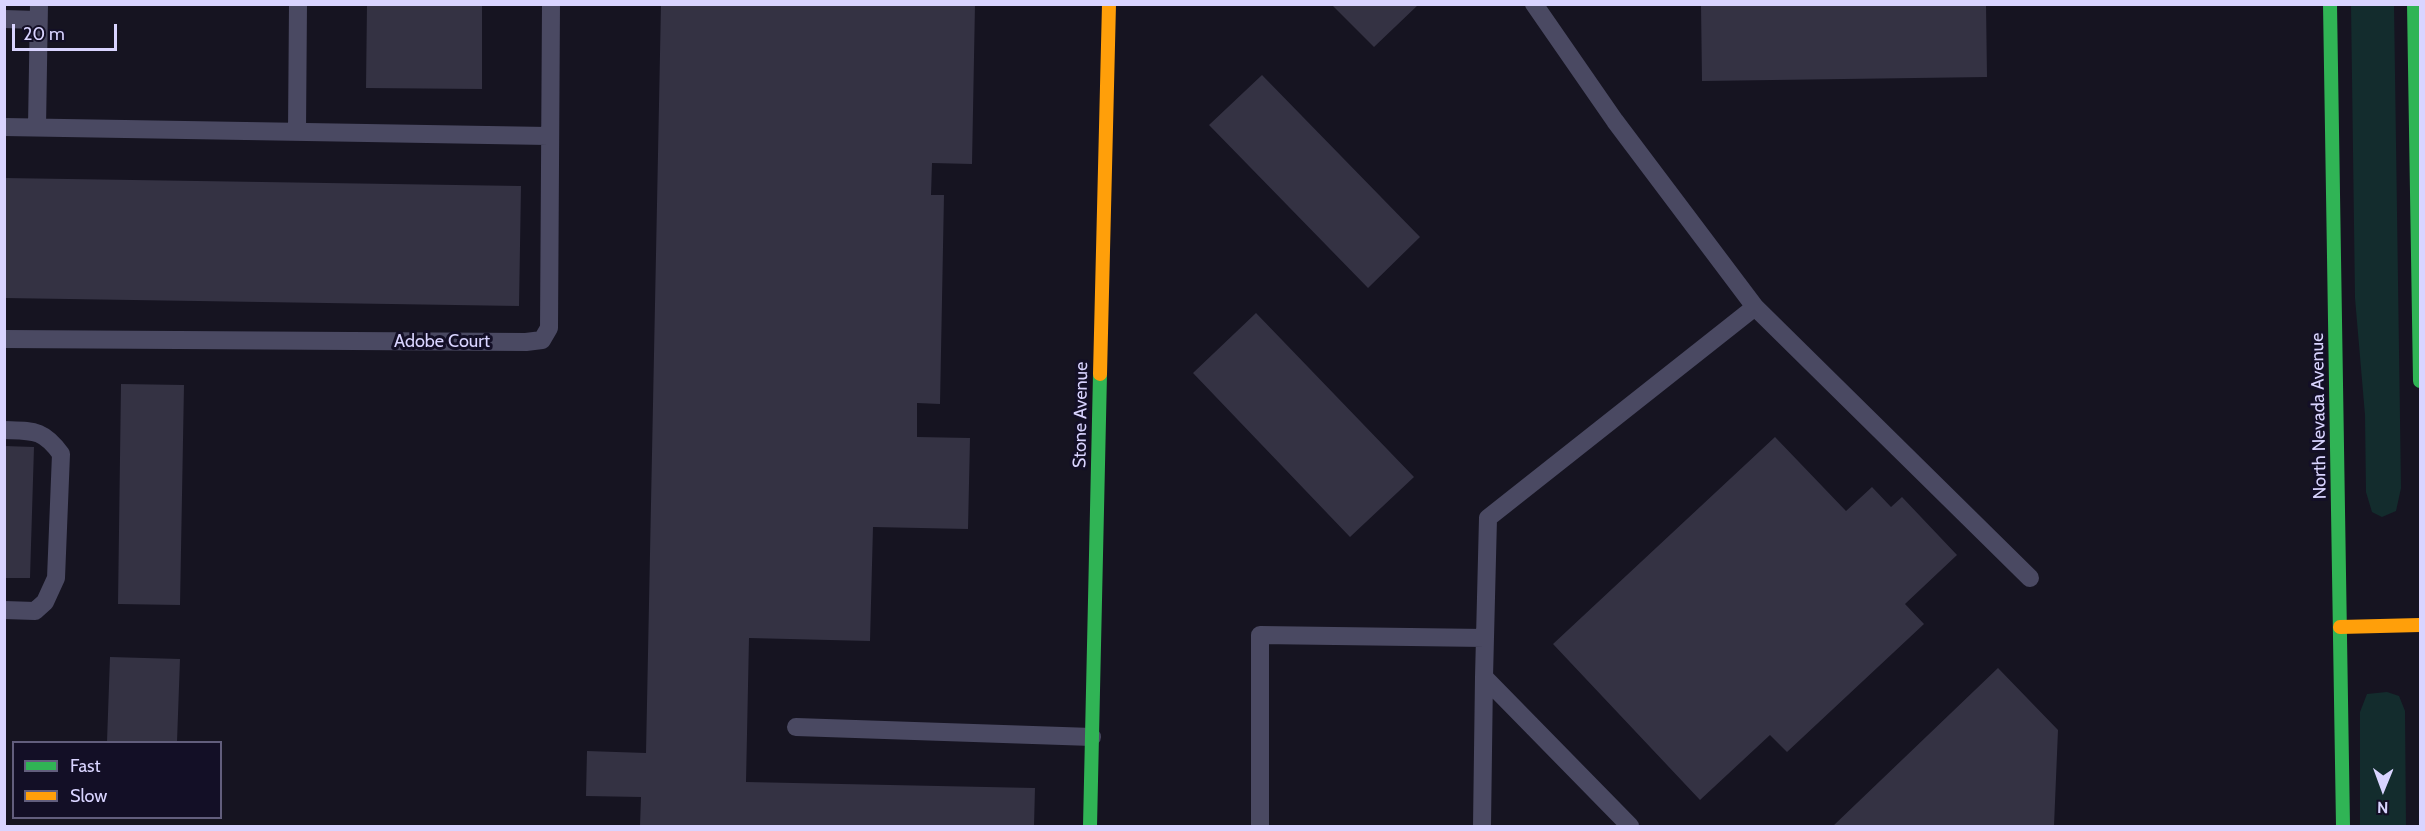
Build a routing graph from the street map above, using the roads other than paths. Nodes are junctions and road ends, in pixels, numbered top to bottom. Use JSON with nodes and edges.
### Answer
{"nodes":[{"id":1,"x":298,"y":4,"type":"edge"},
{"id":2,"x":550,"y":4,"type":"edge"},
{"id":3,"x":1109,"y":4,"type":"edge"},
{"id":4,"x":1534,"y":4,"type":"edge"},
{"id":5,"x":2330,"y":4,"type":"edge"},
{"id":6,"x":2414,"y":4,"type":"edge"},
{"id":7,"x":38,"y":12,"type":"edge"},
{"id":8,"x":4,"y":19,"type":"edge"},
{"id":9,"x":4,"y":127,"type":"edge"},
{"id":10,"x":37,"y":127,"type":"junction"},
{"id":11,"x":297,"y":132,"type":"junction"},
{"id":12,"x":548,"y":136,"type":"junction"},
{"id":13,"x":2419,"y":164,"type":"edge"},
{"id":14,"x":1755,"y":307,"type":"junction"},
{"id":15,"x":4,"y":339,"type":"edge"},
{"id":16,"x":2421,"y":381,"type":"edge"},
{"id":17,"x":4,"y":430,"type":"edge"},
{"id":18,"x":2030,"y":578,"type":"dead end"},
{"id":19,"x":4,"y":610,"type":"edge"},
{"id":20,"x":2421,"y":625,"type":"edge"},
{"id":21,"x":2340,"y":627,"type":"junction"},
{"id":22,"x":1485,"y":638,"type":"junction"},
{"id":23,"x":1484,"y":677,"type":"junction"},
{"id":24,"x":796,"y":727,"type":"dead end"},
{"id":25,"x":1092,"y":737,"type":"junction"},
{"id":26,"x":1090,"y":826,"type":"edge"},
{"id":27,"x":1260,"y":826,"type":"edge"},
{"id":28,"x":1482,"y":826,"type":"edge"},
{"id":29,"x":1630,"y":826,"type":"edge"},
{"id":30,"x":2343,"y":826,"type":"edge"}],
"edges":[{"from":1,"to":11,"type":"lane"},
{"from":2,"to":12,"type":"lane","name":"Adobe Court"},
{"from":3,"to":25,"type":"main road","name":"Stone Avenue"},
{"from":4,"to":14,"type":"lane"},
{"from":5,"to":21,"type":"main road","name":"North Nevada Avenue"},
{"from":6,"to":13,"type":"main road"},
{"from":7,"to":8,"type":"lane"},
{"from":7,"to":10,"type":"lane"},
{"from":9,"to":10,"type":"lane"},
{"from":10,"to":11,"type":"lane"},
{"from":11,"to":12,"type":"lane"},
{"from":12,"to":15,"type":"lane","name":"Adobe Court"},
{"from":13,"to":16,"type":"main road"},
{"from":14,"to":18,"type":"lane"},
{"from":14,"to":22,"type":"lane"},
{"from":17,"to":19,"type":"lane"},
{"from":20,"to":21,"type":"main road"},
{"from":21,"to":30,"type":"main road","name":"North Nevada Avenue"},
{"from":22,"to":23,"type":"lane"},
{"from":22,"to":27,"type":"lane"},
{"from":23,"to":28,"type":"lane"},
{"from":23,"to":29,"type":"lane"},
{"from":24,"to":25,"type":"lane"},
{"from":25,"to":26,"type":"main road","name":"Stone Avenue"}]}
